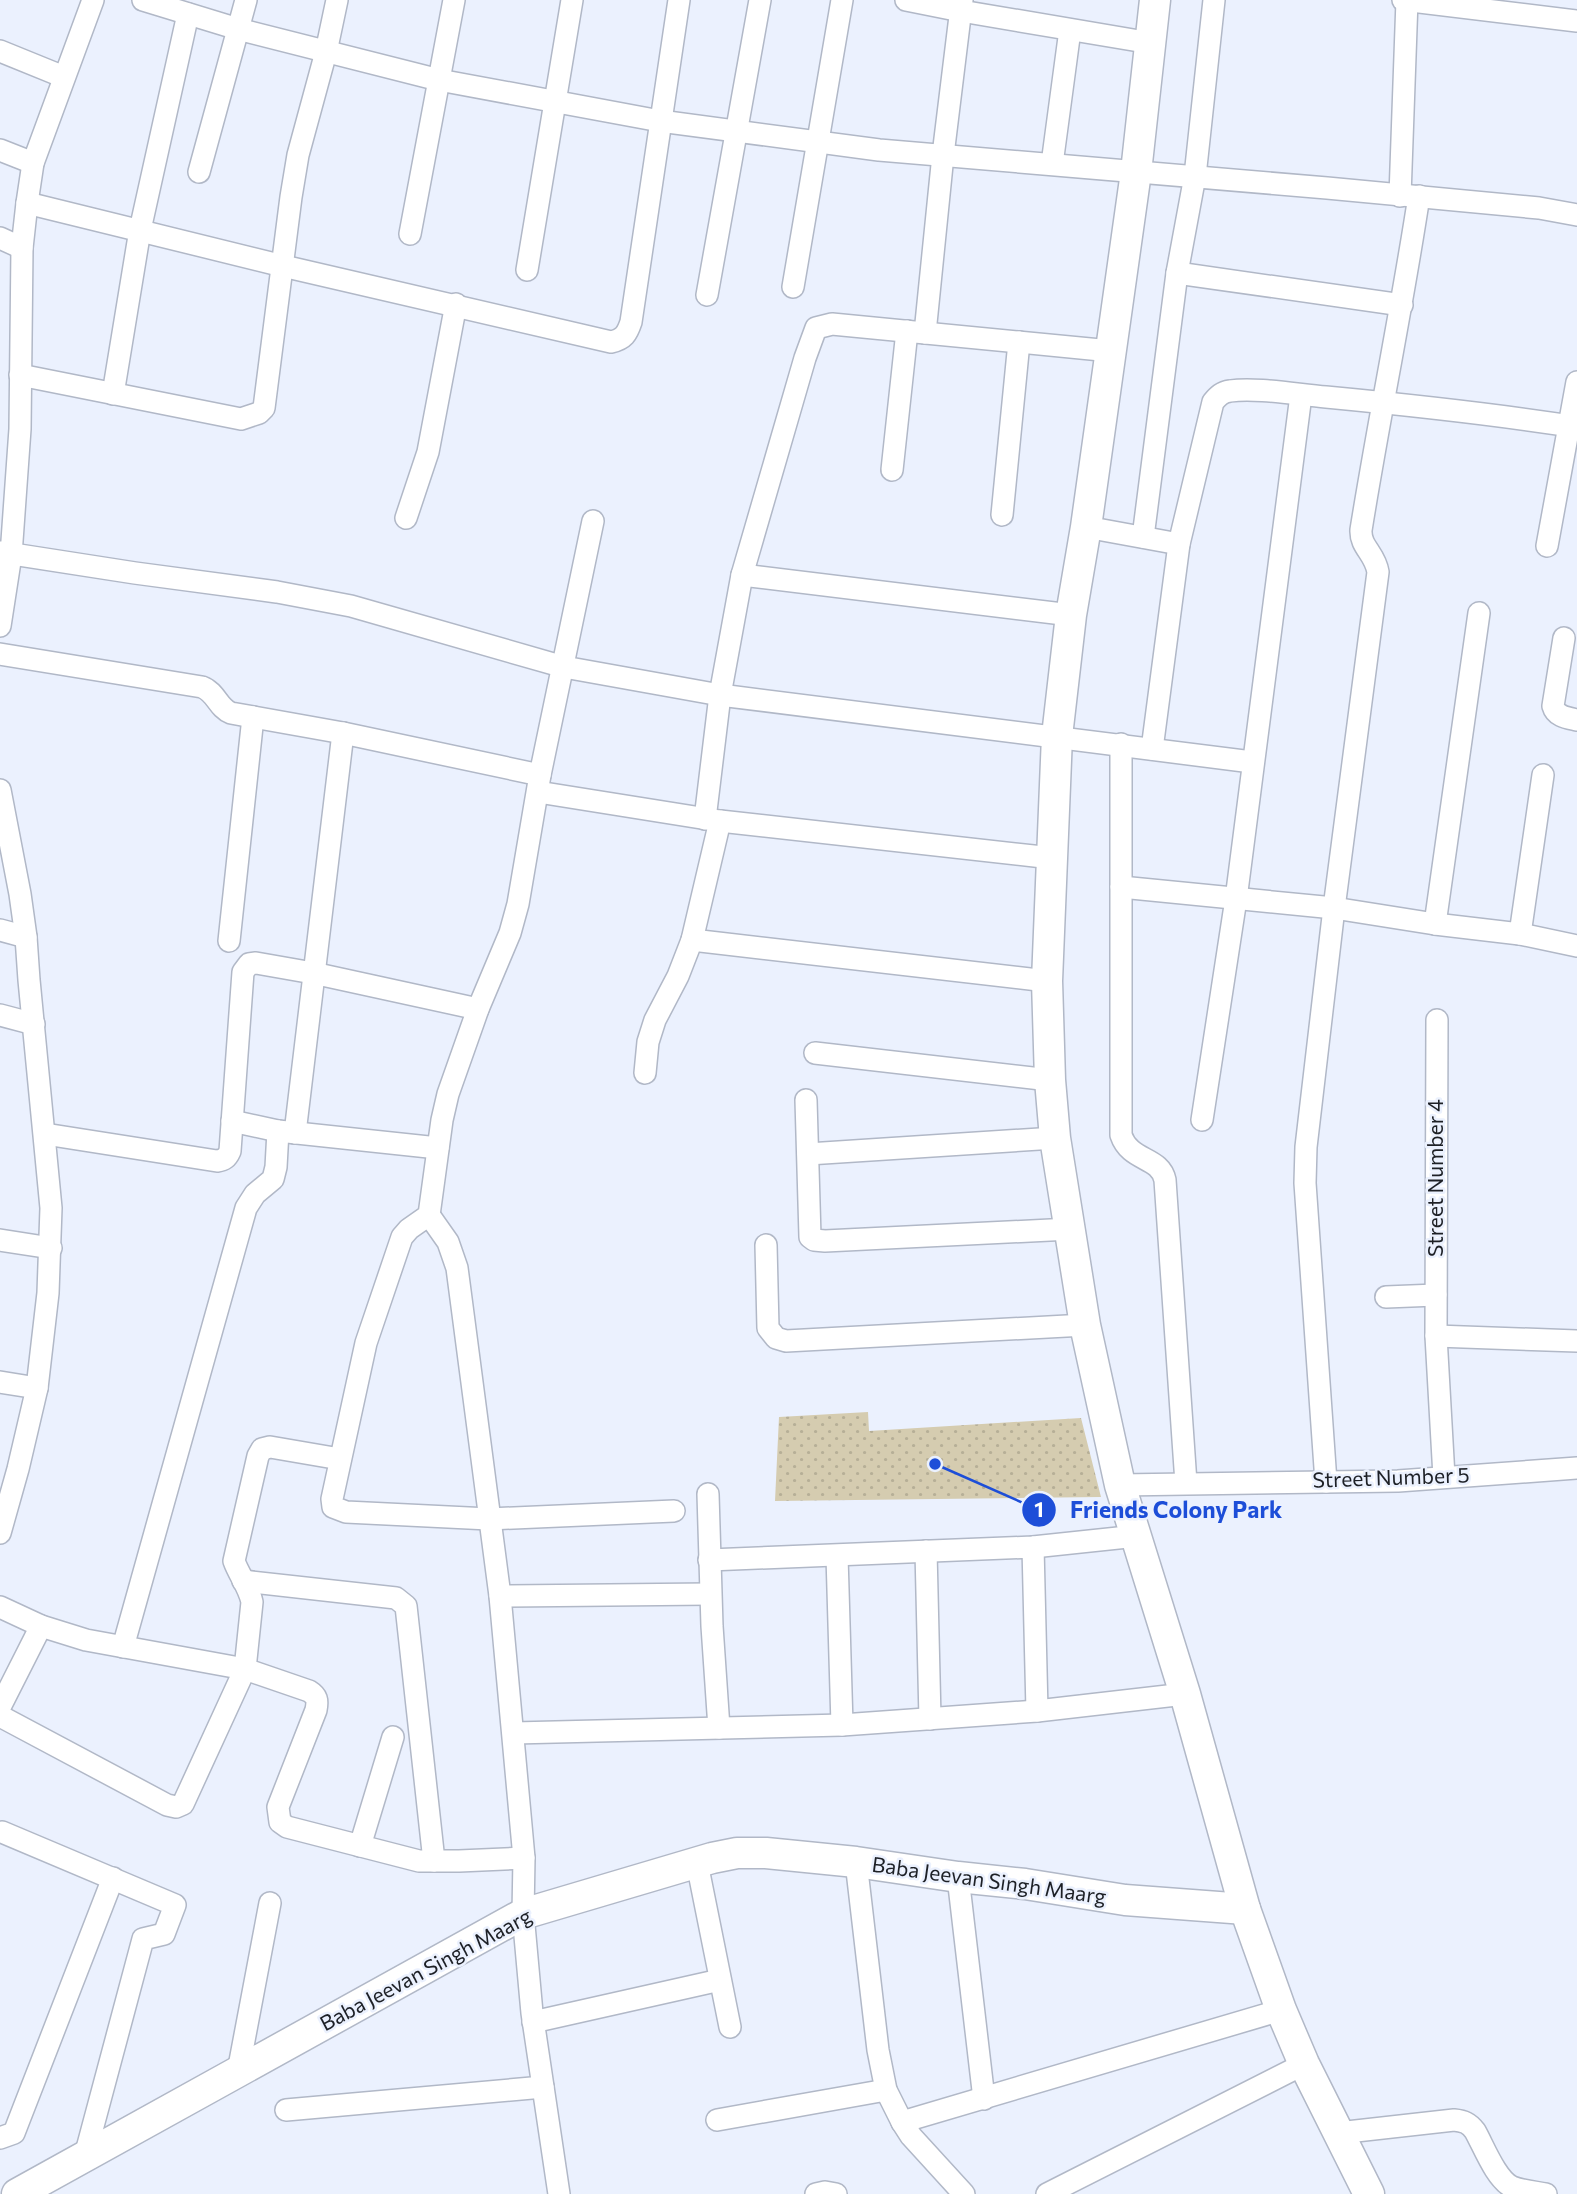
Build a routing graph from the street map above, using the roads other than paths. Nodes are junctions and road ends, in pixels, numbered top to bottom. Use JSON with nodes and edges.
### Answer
{"nodes":[{"id":1,"x":93,"y":0,"type":"edge"},
{"id":2,"x":143,"y":0,"type":"edge"},
{"id":3,"x":246,"y":0,"type":"edge"},
{"id":4,"x":337,"y":0,"type":"edge"},
{"id":5,"x":454,"y":0,"type":"edge"},
{"id":6,"x":572,"y":0,"type":"edge"},
{"id":7,"x":679,"y":0,"type":"edge"},
{"id":8,"x":760,"y":0,"type":"edge"},
{"id":9,"x":842,"y":0,"type":"edge"},
{"id":10,"x":906,"y":0,"type":"edge"},
{"id":11,"x":1155,"y":0,"type":"edge"},
{"id":12,"x":1214,"y":0,"type":"edge"},
{"id":13,"x":1405,"y":0,"type":"edge"},
{"id":14,"x":1457,"y":3,"type":"edge"},
{"id":15,"x":961,"y":6,"type":"edge"},
{"id":16,"x":188,"y":13,"type":"junction"},
{"id":17,"x":1577,"y":21,"type":"edge"},
{"id":18,"x":238,"y":29,"type":"junction"},
{"id":19,"x":1070,"y":30,"type":"junction"},
{"id":20,"x":1151,"y":43,"type":"junction"},
{"id":21,"x":0,"y":51,"type":"edge"},
{"id":22,"x":326,"y":52,"type":"junction"},
{"id":23,"x":65,"y":77,"type":"junction"},
{"id":24,"x":439,"y":80,"type":"junction"},
{"id":25,"x":555,"y":101,"type":"junction"},
{"id":26,"x":660,"y":121,"type":"junction"},
{"id":27,"x":738,"y":132,"type":"junction"},
{"id":28,"x":819,"y":143,"type":"junction"},
{"id":29,"x":0,"y":149,"type":"edge"},
{"id":30,"x":943,"y":155,"type":"junction"},
{"id":31,"x":33,"y":163,"type":"junction"},
{"id":32,"x":1052,"y":164,"type":"junction"},
{"id":33,"x":199,"y":172,"type":"dead end"},
{"id":34,"x":1136,"y":172,"type":"junction"},
{"id":35,"x":1195,"y":176,"type":"junction"},
{"id":36,"x":1410,"y":196,"type":"junction"},
{"id":37,"x":27,"y":203,"type":"junction"},
{"id":38,"x":1577,"y":215,"type":"edge"},
{"id":39,"x":139,"y":230,"type":"junction"},
{"id":40,"x":410,"y":234,"type":"dead end"},
{"id":41,"x":0,"y":238,"type":"edge"},
{"id":42,"x":22,"y":248,"type":"junction"},
{"id":43,"x":283,"y":266,"type":"junction"},
{"id":44,"x":527,"y":270,"type":"dead end"},
{"id":45,"x":1177,"y":273,"type":"junction"},
{"id":46,"x":793,"y":287,"type":"dead end"},
{"id":47,"x":707,"y":295,"type":"dead end"},
{"id":48,"x":456,"y":304,"type":"junction"},
{"id":49,"x":1402,"y":305,"type":"junction"},
{"id":50,"x":10,"y":309,"type":"edge"},
{"id":51,"x":916,"y":332,"type":"junction"},
{"id":52,"x":1019,"y":342,"type":"junction"},
{"id":53,"x":1111,"y":351,"type":"junction"},
{"id":54,"x":20,"y":375,"type":"junction"},
{"id":55,"x":1577,"y":382,"type":"edge"},
{"id":56,"x":113,"y":394,"type":"junction"},
{"id":57,"x":1301,"y":395,"type":"junction"},
{"id":58,"x":1382,"y":402,"type":"junction"},
{"id":59,"x":10,"y":427,"type":"edge"},
{"id":60,"x":1573,"y":427,"type":"edge"},
{"id":61,"x":892,"y":470,"type":"dead end"},
{"id":62,"x":1002,"y":515,"type":"dead end"},
{"id":63,"x":406,"y":518,"type":"dead end"},
{"id":64,"x":593,"y":521,"type":"dead end"},
{"id":65,"x":1086,"y":527,"type":"junction"},
{"id":66,"x":1143,"y":537,"type":"junction"},
{"id":67,"x":1179,"y":544,"type":"junction"},
{"id":68,"x":1547,"y":546,"type":"dead end"},
{"id":69,"x":5,"y":553,"type":"edge"},
{"id":70,"x":742,"y":575,"type":"junction"},
{"id":71,"x":1479,"y":613,"type":"dead end"},
{"id":72,"x":1071,"y":615,"type":"junction"},
{"id":73,"x":0,"y":626,"type":"edge"},
{"id":74,"x":1564,"y":638,"type":"dead end"},
{"id":75,"x":0,"y":654,"type":"edge"},
{"id":76,"x":564,"y":667,"type":"junction"},
{"id":77,"x":720,"y":695,"type":"junction"},
{"id":78,"x":253,"y":717,"type":"junction"},
{"id":79,"x":1577,"y":720,"type":"edge"},
{"id":80,"x":343,"y":733,"type":"junction"},
{"id":81,"x":1057,"y":736,"type":"junction"},
{"id":82,"x":1121,"y":744,"type":"junction"},
{"id":83,"x":1152,"y":749,"type":"junction"},
{"id":84,"x":1252,"y":762,"type":"junction"},
{"id":85,"x":1543,"y":775,"type":"dead end"},
{"id":86,"x":539,"y":783,"type":"junction"},
{"id":87,"x":0,"y":790,"type":"edge"},
{"id":88,"x":713,"y":820,"type":"junction"},
{"id":89,"x":4,"y":839,"type":"edge"},
{"id":90,"x":1052,"y":858,"type":"junction"},
{"id":91,"x":1122,"y":887,"type":"junction"},
{"id":92,"x":1236,"y":900,"type":"junction"},
{"id":93,"x":1334,"y":908,"type":"junction"},
{"id":94,"x":1435,"y":924,"type":"junction"},
{"id":95,"x":0,"y":930,"type":"edge"},
{"id":96,"x":1520,"y":934,"type":"junction"},
{"id":97,"x":26,"y":937,"type":"junction"},
{"id":98,"x":692,"y":940,"type":"junction"},
{"id":99,"x":229,"y":941,"type":"dead end"},
{"id":100,"x":1577,"y":946,"type":"edge"},
{"id":101,"x":313,"y":973,"type":"junction"},
{"id":102,"x":1047,"y":981,"type":"junction"},
{"id":103,"x":478,"y":1009,"type":"junction"},
{"id":104,"x":0,"y":1015,"type":"edge"},
{"id":105,"x":1437,"y":1020,"type":"dead end"},
{"id":106,"x":34,"y":1024,"type":"junction"},
{"id":107,"x":815,"y":1054,"type":"dead end"},
{"id":108,"x":645,"y":1073,"type":"dead end"},
{"id":109,"x":1050,"y":1080,"type":"junction"},
{"id":110,"x":806,"y":1100,"type":"dead end"},
{"id":111,"x":1202,"y":1120,"type":"dead end"},
{"id":112,"x":232,"y":1121,"type":"junction"},
{"id":113,"x":287,"y":1132,"type":"junction"},
{"id":114,"x":45,"y":1134,"type":"junction"},
{"id":115,"x":1055,"y":1138,"type":"junction"},
{"id":116,"x":438,"y":1148,"type":"junction"},
{"id":117,"x":808,"y":1154,"type":"junction"},
{"id":118,"x":429,"y":1215,"type":"junction"},
{"id":119,"x":1070,"y":1229,"type":"junction"},
{"id":120,"x":0,"y":1240,"type":"edge"},
{"id":121,"x":766,"y":1245,"type":"dead end"},
{"id":122,"x":51,"y":1248,"type":"junction"},
{"id":123,"x":1436,"y":1295,"type":"junction"},
{"id":124,"x":1385,"y":1297,"type":"dead end"},
{"id":125,"x":1085,"y":1325,"type":"junction"},
{"id":126,"x":1436,"y":1336,"type":"junction"},
{"id":127,"x":1577,"y":1341,"type":"edge"},
{"id":128,"x":0,"y":1382,"type":"edge"},
{"id":129,"x":37,"y":1388,"type":"junction"},
{"id":130,"x":340,"y":1460,"type":"junction"},
{"id":131,"x":1577,"y":1468,"type":"edge"},
{"id":132,"x":1444,"y":1477,"type":"junction"},
{"id":133,"x":1326,"y":1482,"type":"junction"},
{"id":134,"x":1186,"y":1483,"type":"junction"},
{"id":135,"x":1120,"y":1485,"type":"junction"},
{"id":136,"x":708,"y":1494,"type":"dead end"},
{"id":137,"x":674,"y":1511,"type":"dead end"},
{"id":138,"x":489,"y":1519,"type":"junction"},
{"id":139,"x":0,"y":1533,"type":"edge"},
{"id":140,"x":1137,"y":1536,"type":"junction"},
{"id":141,"x":1033,"y":1547,"type":"junction"},
{"id":142,"x":926,"y":1551,"type":"junction"},
{"id":143,"x":837,"y":1556,"type":"junction"},
{"id":144,"x":709,"y":1560,"type":"junction"},
{"id":145,"x":243,"y":1581,"type":"junction"},
{"id":146,"x":710,"y":1594,"type":"junction"},
{"id":147,"x":500,"y":1596,"type":"junction"},
{"id":148,"x":0,"y":1607,"type":"edge"},
{"id":149,"x":41,"y":1626,"type":"junction"},
{"id":150,"x":123,"y":1647,"type":"junction"},
{"id":151,"x":9,"y":1666,"type":"edge"},
{"id":152,"x":245,"y":1669,"type":"junction"},
{"id":153,"x":1185,"y":1693,"type":"junction"},
{"id":154,"x":0,"y":1707,"type":"edge"},
{"id":155,"x":1037,"y":1711,"type":"junction"},
{"id":156,"x":0,"y":1716,"type":"edge"},
{"id":157,"x":930,"y":1719,"type":"junction"},
{"id":158,"x":842,"y":1725,"type":"junction"},
{"id":159,"x":719,"y":1728,"type":"junction"},
{"id":160,"x":514,"y":1733,"type":"junction"},
{"id":161,"x":393,"y":1737,"type":"dead end"},
{"id":162,"x":2,"y":1832,"type":"dead end"},
{"id":163,"x":359,"y":1846,"type":"junction"},
{"id":164,"x":524,"y":1858,"type":"junction"},
{"id":165,"x":434,"y":1861,"type":"junction"},
{"id":166,"x":856,"y":1862,"type":"junction"},
{"id":167,"x":696,"y":1863,"type":"junction"},
{"id":168,"x":958,"y":1877,"type":"junction"},
{"id":169,"x":113,"y":1878,"type":"junction"},
{"id":170,"x":270,"y":1903,"type":"dead end"},
{"id":171,"x":1245,"y":1909,"type":"junction"},
{"id":172,"x":523,"y":1914,"type":"junction"},
{"id":173,"x":720,"y":1980,"type":"junction"},
{"id":174,"x":1281,"y":2010,"type":"junction"},
{"id":175,"x":534,"y":2022,"type":"junction"},
{"id":176,"x":730,"y":2027,"type":"dead end"},
{"id":177,"x":1304,"y":2064,"type":"junction"},
{"id":178,"x":239,"y":2072,"type":"junction"},
{"id":179,"x":543,"y":2087,"type":"junction"},
{"id":180,"x":887,"y":2090,"type":"junction"},
{"id":181,"x":985,"y":2099,"type":"junction"},
{"id":182,"x":286,"y":2110,"type":"dead end"},
{"id":183,"x":717,"y":2120,"type":"dead end"},
{"id":184,"x":902,"y":2122,"type":"junction"},
{"id":185,"x":1338,"y":2133,"type":"junction"},
{"id":186,"x":0,"y":2138,"type":"edge"},
{"id":187,"x":85,"y":2156,"type":"junction"},
{"id":188,"x":1503,"y":2188,"type":"edge"},
{"id":189,"x":1367,"y":2193,"type":"edge"},
{"id":190,"x":17,"y":2194,"type":"edge"},
{"id":191,"x":559,"y":2194,"type":"edge"},
{"id":192,"x":816,"y":2194,"type":"edge"},
{"id":193,"x":836,"y":2194,"type":"edge"},
{"id":194,"x":964,"y":2194,"type":"edge"},
{"id":195,"x":1047,"y":2194,"type":"edge"},
{"id":196,"x":1546,"y":2194,"type":"edge"}],
"edges":[{"from":1,"to":23,"type":"street"},
{"from":2,"to":16,"type":"street"},
{"from":3,"to":18,"type":"street"},
{"from":4,"to":22,"type":"street"},
{"from":5,"to":24,"type":"street"},
{"from":6,"to":25,"type":"street"},
{"from":7,"to":26,"type":"street"},
{"from":8,"to":27,"type":"street"},
{"from":9,"to":28,"type":"street"},
{"from":10,"to":15,"type":"street"},
{"from":11,"to":20,"type":"street"},
{"from":12,"to":35,"type":"street"},
{"from":13,"to":14,"type":"street"},
{"from":13,"to":36,"type":"street"},
{"from":14,"to":17,"type":"street"},
{"from":15,"to":19,"type":"street"},
{"from":15,"to":30,"type":"street"},
{"from":16,"to":18,"type":"street"},
{"from":16,"to":39,"type":"street"},
{"from":18,"to":22,"type":"street"},
{"from":18,"to":33,"type":"street"},
{"from":19,"to":20,"type":"street"},
{"from":19,"to":32,"type":"street"},
{"from":20,"to":34,"type":"street"},
{"from":21,"to":23,"type":"street"},
{"from":22,"to":24,"type":"street"},
{"from":22,"to":43,"type":"street"},
{"from":23,"to":31,"type":"street"},
{"from":24,"to":25,"type":"street"},
{"from":24,"to":40,"type":"street"},
{"from":25,"to":26,"type":"street"},
{"from":25,"to":44,"type":"street"},
{"from":26,"to":27,"type":"street"},
{"from":26,"to":48,"type":"street"},
{"from":27,"to":28,"type":"street"},
{"from":27,"to":47,"type":"street"},
{"from":28,"to":30,"type":"street"},
{"from":28,"to":46,"type":"street"},
{"from":29,"to":31,"type":"street"},
{"from":30,"to":32,"type":"street"},
{"from":30,"to":51,"type":"street"},
{"from":31,"to":37,"type":"street"},
{"from":32,"to":34,"type":"street"},
{"from":34,"to":35,"type":"street"},
{"from":34,"to":53,"type":"street"},
{"from":35,"to":36,"type":"street"},
{"from":35,"to":45,"type":"street"},
{"from":36,"to":38,"type":"street"},
{"from":36,"to":49,"type":"street"},
{"from":37,"to":39,"type":"street"},
{"from":37,"to":42,"type":"street"},
{"from":39,"to":43,"type":"street"},
{"from":39,"to":56,"type":"street"},
{"from":41,"to":42,"type":"street"},
{"from":42,"to":50,"type":"street"},
{"from":43,"to":48,"type":"street"},
{"from":43,"to":56,"type":"street"},
{"from":45,"to":49,"type":"street"},
{"from":45,"to":66,"type":"street"},
{"from":48,"to":63,"type":"street"},
{"from":49,"to":58,"type":"street"},
{"from":50,"to":54,"type":"street"},
{"from":51,"to":52,"type":"street"},
{"from":51,"to":61,"type":"street"},
{"from":51,"to":70,"type":"street"},
{"from":52,"to":53,"type":"street"},
{"from":52,"to":62,"type":"street"},
{"from":53,"to":65,"type":"street"},
{"from":54,"to":56,"type":"street"},
{"from":54,"to":59,"type":"street"},
{"from":55,"to":60,"type":"street"},
{"from":57,"to":58,"type":"street"},
{"from":57,"to":67,"type":"street"},
{"from":57,"to":84,"type":"street"},
{"from":58,"to":60,"type":"street"},
{"from":58,"to":93,"type":"street"},
{"from":59,"to":69,"type":"street"},
{"from":60,"to":68,"type":"street"},
{"from":64,"to":76,"type":"street"},
{"from":65,"to":66,"type":"street"},
{"from":65,"to":72,"type":"street"},
{"from":66,"to":67,"type":"street"},
{"from":67,"to":83,"type":"street"},
{"from":69,"to":73,"type":"street"},
{"from":69,"to":76,"type":"street"},
{"from":70,"to":72,"type":"street"},
{"from":70,"to":77,"type":"street"},
{"from":71,"to":94,"type":"street"},
{"from":72,"to":81,"type":"street"},
{"from":74,"to":79,"type":"street"},
{"from":75,"to":78,"type":"street"},
{"from":76,"to":77,"type":"street"},
{"from":76,"to":86,"type":"street"},
{"from":77,"to":81,"type":"street"},
{"from":77,"to":88,"type":"street"},
{"from":78,"to":80,"type":"street"},
{"from":78,"to":99,"type":"street"},
{"from":80,"to":86,"type":"street"},
{"from":80,"to":101,"type":"street"},
{"from":81,"to":82,"type":"street"},
{"from":81,"to":90,"type":"street"},
{"from":82,"to":83,"type":"street"},
{"from":82,"to":91,"type":"street"},
{"from":83,"to":84,"type":"street"},
{"from":84,"to":92,"type":"street"},
{"from":85,"to":96,"type":"street"},
{"from":86,"to":88,"type":"street"},
{"from":86,"to":103,"type":"street"},
{"from":87,"to":89,"type":"street"},
{"from":88,"to":90,"type":"street"},
{"from":88,"to":98,"type":"street"},
{"from":89,"to":97,"type":"street"},
{"from":90,"to":102,"type":"street"},
{"from":91,"to":92,"type":"street"},
{"from":91,"to":134,"type":"street"},
{"from":92,"to":93,"type":"street"},
{"from":92,"to":111,"type":"street"},
{"from":93,"to":94,"type":"street"},
{"from":93,"to":133,"type":"street"},
{"from":94,"to":96,"type":"street"},
{"from":95,"to":97,"type":"street"},
{"from":96,"to":100,"type":"street"},
{"from":97,"to":106,"type":"street"},
{"from":98,"to":102,"type":"street"},
{"from":98,"to":108,"type":"street"},
{"from":101,"to":103,"type":"street"},
{"from":101,"to":112,"type":"street"},
{"from":101,"to":113,"type":"street"},
{"from":102,"to":109,"type":"street"},
{"from":103,"to":116,"type":"street"},
{"from":104,"to":106,"type":"street"},
{"from":105,"to":123,"type":"street","name":"Street Number 4"},
{"from":106,"to":114,"type":"street"},
{"from":107,"to":109,"type":"street"},
{"from":109,"to":115,"type":"street"},
{"from":110,"to":117,"type":"street"},
{"from":112,"to":113,"type":"street"},
{"from":112,"to":114,"type":"street"},
{"from":113,"to":116,"type":"street"},
{"from":113,"to":150,"type":"street"},
{"from":114,"to":122,"type":"street"},
{"from":115,"to":117,"type":"street"},
{"from":115,"to":119,"type":"street"},
{"from":116,"to":118,"type":"street"},
{"from":117,"to":119,"type":"street"},
{"from":118,"to":130,"type":"street"},
{"from":118,"to":138,"type":"street"},
{"from":119,"to":125,"type":"street"},
{"from":120,"to":122,"type":"street"},
{"from":121,"to":125,"type":"street"},
{"from":122,"to":129,"type":"street"},
{"from":123,"to":124,"type":"street"},
{"from":123,"to":126,"type":"street","name":"Street Number 4"},
{"from":125,"to":135,"type":"street"},
{"from":126,"to":127,"type":"street"},
{"from":126,"to":132,"type":"street","name":"Street Number 4"},
{"from":128,"to":129,"type":"street"},
{"from":129,"to":139,"type":"street"},
{"from":130,"to":138,"type":"street"},
{"from":130,"to":145,"type":"street"},
{"from":131,"to":132,"type":"street","name":"Street Number 5"},
{"from":132,"to":133,"type":"street","name":"Street Number 5"},
{"from":133,"to":134,"type":"street","name":"Street Number 5"},
{"from":134,"to":135,"type":"street","name":"Street Number 5"},
{"from":135,"to":140,"type":"street"},
{"from":136,"to":144,"type":"street"},
{"from":137,"to":138,"type":"street"},
{"from":138,"to":147,"type":"street"},
{"from":140,"to":141,"type":"street"},
{"from":140,"to":153,"type":"street"},
{"from":141,"to":142,"type":"street"},
{"from":141,"to":155,"type":"street"},
{"from":142,"to":143,"type":"street"},
{"from":142,"to":157,"type":"street"},
{"from":143,"to":144,"type":"street"},
{"from":143,"to":158,"type":"street"},
{"from":144,"to":146,"type":"street"},
{"from":145,"to":152,"type":"street"},
{"from":145,"to":165,"type":"street"},
{"from":146,"to":147,"type":"street"},
{"from":146,"to":159,"type":"street"},
{"from":147,"to":160,"type":"street"},
{"from":148,"to":149,"type":"street"},
{"from":149,"to":150,"type":"street"},
{"from":149,"to":151,"type":"street"},
{"from":150,"to":152,"type":"street"},
{"from":151,"to":154,"type":"street"},
{"from":152,"to":156,"type":"street"},
{"from":152,"to":163,"type":"street"},
{"from":153,"to":155,"type":"street"},
{"from":153,"to":171,"type":"street"},
{"from":155,"to":157,"type":"street"},
{"from":157,"to":158,"type":"street"},
{"from":158,"to":159,"type":"street"},
{"from":159,"to":160,"type":"street"},
{"from":160,"to":164,"type":"street"},
{"from":161,"to":163,"type":"street"},
{"from":162,"to":169,"type":"street"},
{"from":163,"to":165,"type":"street"},
{"from":164,"to":165,"type":"street"},
{"from":164,"to":172,"type":"street"},
{"from":166,"to":167,"type":"street","name":"Baba Jeevan Singh Maarg"},
{"from":166,"to":168,"type":"street","name":"Baba Jeevan Singh Maarg"},
{"from":166,"to":180,"type":"street"},
{"from":167,"to":172,"type":"street","name":"Baba Jeevan Singh Maarg"},
{"from":167,"to":173,"type":"street"},
{"from":168,"to":171,"type":"street","name":"Baba Jeevan Singh Maarg"},
{"from":168,"to":181,"type":"street"},
{"from":169,"to":186,"type":"street"},
{"from":169,"to":187,"type":"street"},
{"from":170,"to":178,"type":"street"},
{"from":171,"to":174,"type":"street"},
{"from":172,"to":175,"type":"street"},
{"from":172,"to":178,"type":"street","name":"Baba Jeevan Singh Maarg"},
{"from":173,"to":175,"type":"street"},
{"from":173,"to":176,"type":"street"},
{"from":174,"to":177,"type":"street"},
{"from":174,"to":181,"type":"street"},
{"from":175,"to":179,"type":"street"},
{"from":177,"to":185,"type":"street"},
{"from":177,"to":195,"type":"street"},
{"from":178,"to":187,"type":"street","name":"Baba Jeevan Singh Maarg"},
{"from":179,"to":182,"type":"street"},
{"from":179,"to":191,"type":"street"},
{"from":180,"to":183,"type":"street"},
{"from":180,"to":184,"type":"street"},
{"from":181,"to":184,"type":"street"},
{"from":184,"to":194,"type":"street"},
{"from":185,"to":188,"type":"street"},
{"from":185,"to":189,"type":"street"},
{"from":187,"to":190,"type":"street","name":"Baba Jeevan Singh Maarg"},
{"from":188,"to":196,"type":"street"},
{"from":192,"to":193,"type":"street"}]}
